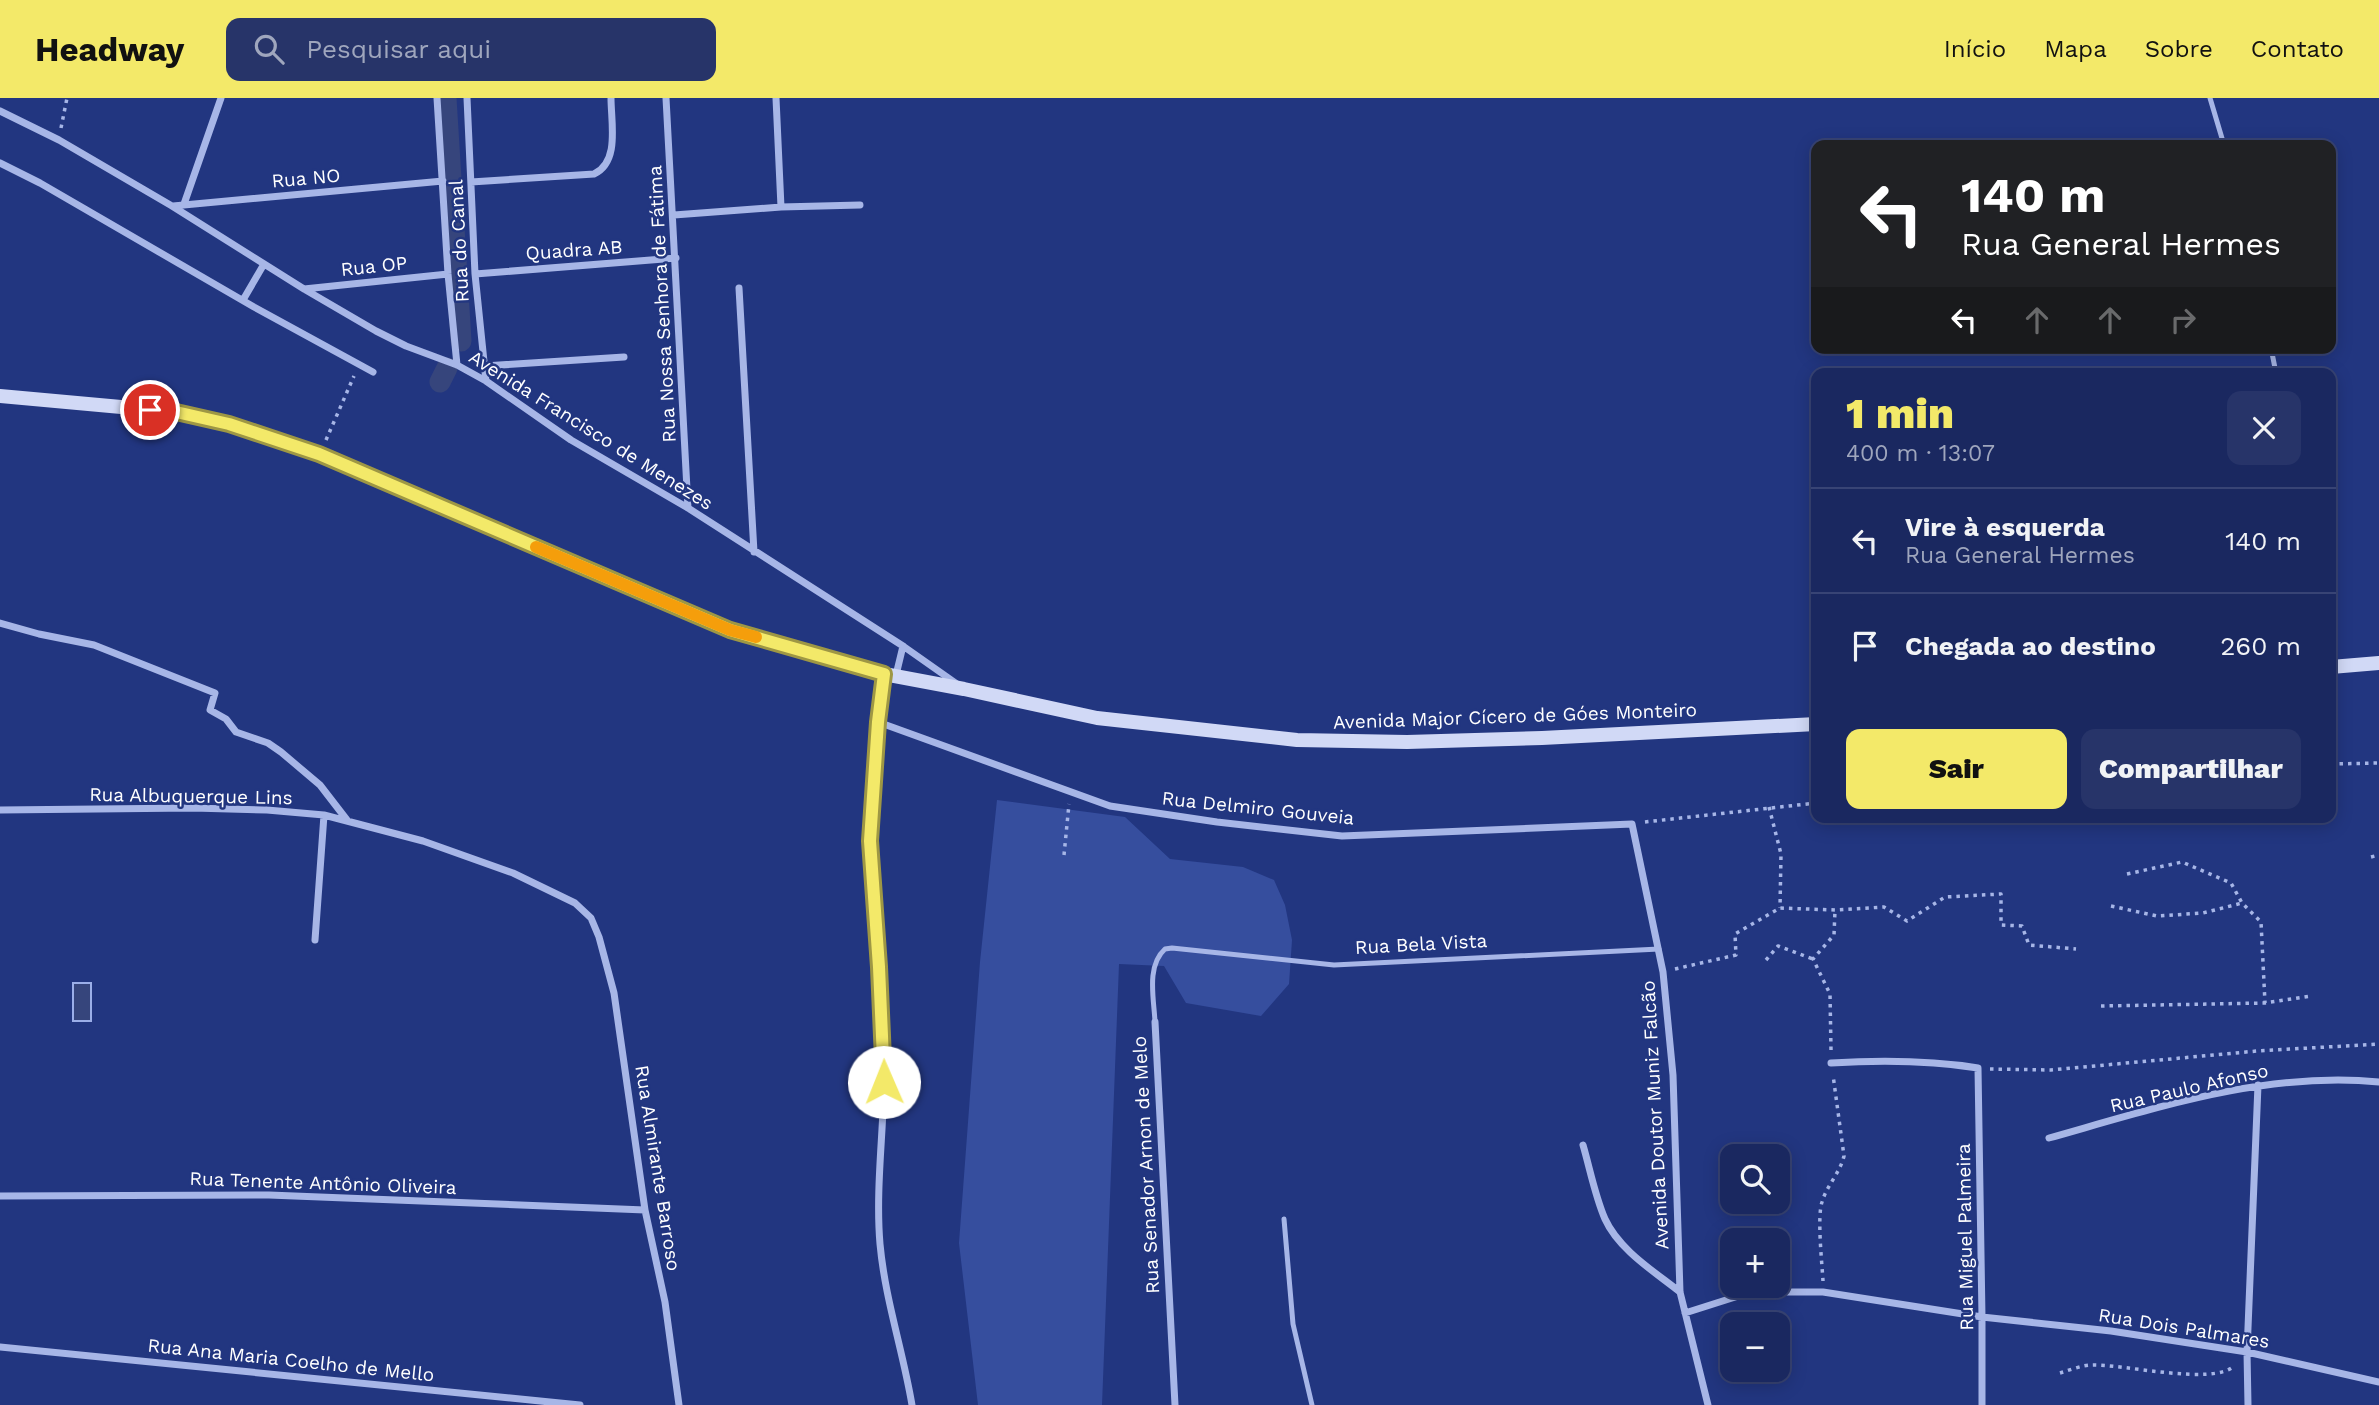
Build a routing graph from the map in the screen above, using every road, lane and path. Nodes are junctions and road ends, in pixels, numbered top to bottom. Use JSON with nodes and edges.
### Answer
{"nodes":[{"id":1,"x":67,"y":98,"type":"edge"},
{"id":2,"x":221,"y":98,"type":"edge"},
{"id":3,"x":438,"y":98,"type":"edge"},
{"id":4,"x":467,"y":98,"type":"edge"},
{"id":5,"x":611,"y":98,"type":"edge"},
{"id":6,"x":666,"y":98,"type":"edge"},
{"id":7,"x":776,"y":98,"type":"edge"},
{"id":8,"x":2210,"y":98,"type":"edge"},
{"id":9,"x":0,"y":111,"type":"edge"},
{"id":10,"x":59,"y":140,"type":"junction"},
{"id":11,"x":2223,"y":140,"type":"edge"},
{"id":12,"x":0,"y":163,"type":"edge"},
{"id":13,"x":443,"y":181,"type":"junction"},
{"id":14,"x":471,"y":181,"type":"junction"},
{"id":15,"x":184,"y":204,"type":"junction"},
{"id":16,"x":860,"y":205,"type":"dead end"},
{"id":17,"x":172,"y":206,"type":"junction"},
{"id":18,"x":781,"y":206,"type":"junction"},
{"id":19,"x":674,"y":215,"type":"junction"},
{"id":20,"x":676,"y":258,"type":"junction"},
{"id":21,"x":264,"y":264,"type":"junction"},
{"id":22,"x":448,"y":274,"type":"junction"},
{"id":23,"x":475,"y":274,"type":"junction"},
{"id":24,"x":739,"y":288,"type":"dead end"},
{"id":25,"x":304,"y":289,"type":"junction"},
{"id":26,"x":243,"y":300,"type":"junction"},
{"id":27,"x":624,"y":357,"type":"dead end"},
{"id":28,"x":360,"y":364,"type":"junction"},
{"id":29,"x":457,"y":365,"type":"junction"},
{"id":30,"x":485,"y":366,"type":"junction"},
{"id":31,"x":373,"y":372,"type":"dead end"},
{"id":32,"x":486,"y":381,"type":"junction"},
{"id":33,"x":0,"y":396,"type":"edge"},
{"id":34,"x":319,"y":454,"type":"junction"},
{"id":35,"x":688,"y":508,"type":"junction"},
{"id":36,"x":754,"y":552,"type":"junction"},
{"id":37,"x":0,"y":623,"type":"edge"},
{"id":38,"x":903,"y":646,"type":"junction"},
{"id":39,"x":2379,"y":663,"type":"edge"},
{"id":40,"x":2336,"y":667,"type":"edge"},
{"id":41,"x":890,"y":674,"type":"junction"},
{"id":42,"x":964,"y":689,"type":"junction"},
{"id":43,"x":878,"y":722,"type":"junction"},
{"id":44,"x":1811,"y":724,"type":"edge"},
{"id":45,"x":2379,"y":763,"type":"edge"},
{"id":46,"x":2336,"y":764,"type":"edge"},
{"id":47,"x":1070,"y":792,"type":"junction"},
{"id":48,"x":1811,"y":803,"type":"edge"},
{"id":49,"x":1769,"y":807,"type":"junction"},
{"id":50,"x":0,"y":810,"type":"edge"},
{"id":51,"x":324,"y":815,"type":"junction"},
{"id":52,"x":348,"y":820,"type":"junction"},
{"id":53,"x":1632,"y":824,"type":"junction"},
{"id":54,"x":1064,"y":855,"type":"dead end"},
{"id":55,"x":2379,"y":855,"type":"edge"},
{"id":56,"x":2371,"y":857,"type":"dead end"},
{"id":57,"x":2127,"y":874,"type":"dead end"},
{"id":58,"x":2242,"y":903,"type":"junction"},
{"id":59,"x":2112,"y":906,"type":"dead end"},
{"id":60,"x":1780,"y":908,"type":"junction"},
{"id":61,"x":1835,"y":910,"type":"junction"},
{"id":62,"x":599,"y":937,"type":"joint"},
{"id":63,"x":315,"y":940,"type":"dead end"},
{"id":64,"x":1186,"y":948,"type":"joint"},
{"id":65,"x":1659,"y":949,"type":"junction"},
{"id":66,"x":2076,"y":949,"type":"dead end"},
{"id":67,"x":1813,"y":959,"type":"junction"},
{"id":68,"x":1766,"y":960,"type":"dead end"},
{"id":69,"x":1663,"y":972,"type":"junction"},
{"id":70,"x":2311,"y":996,"type":"dead end"},
{"id":71,"x":2265,"y":1003,"type":"junction"},
{"id":72,"x":2101,"y":1006,"type":"dead end"},
{"id":73,"x":1155,"y":1022,"type":"joint"},
{"id":74,"x":2379,"y":1044,"type":"edge"},
{"id":75,"x":1832,"y":1063,"type":"junction"},
{"id":76,"x":1978,"y":1068,"type":"junction"},
{"id":77,"x":2379,"y":1082,"type":"edge"},
{"id":78,"x":2258,"y":1086,"type":"junction"},
{"id":79,"x":2049,"y":1138,"type":"dead end"},
{"id":80,"x":1583,"y":1145,"type":"dead end"},
{"id":81,"x":0,"y":1196,"type":"edge"},
{"id":82,"x":645,"y":1210,"type":"junction"},
{"id":83,"x":1284,"y":1219,"type":"dead end"},
{"id":84,"x":1681,"y":1292,"type":"junction"},
{"id":85,"x":1823,"y":1292,"type":"junction"},
{"id":86,"x":1685,"y":1313,"type":"junction"},
{"id":87,"x":1982,"y":1317,"type":"junction"},
{"id":88,"x":0,"y":1347,"type":"edge"},
{"id":89,"x":2247,"y":1352,"type":"junction"},
{"id":90,"x":2060,"y":1373,"type":"dead end"},
{"id":91,"x":2379,"y":1382,"type":"edge"},
{"id":92,"x":580,"y":1405,"type":"edge"},
{"id":93,"x":679,"y":1405,"type":"edge"},
{"id":94,"x":912,"y":1405,"type":"edge"},
{"id":95,"x":1175,"y":1405,"type":"edge"},
{"id":96,"x":1312,"y":1405,"type":"edge"},
{"id":97,"x":1708,"y":1405,"type":"edge"},
{"id":98,"x":1982,"y":1405,"type":"edge"},
{"id":99,"x":2248,"y":1405,"type":"edge"}],
"edges":[{"from":1,"to":10,"type":"path"},
{"from":2,"to":15,"type":"street"},
{"from":3,"to":13,"type":"street","name":"Rua do Canal"},
{"from":4,"to":14,"type":"street","name":"Rua do Canal"},
{"from":5,"to":14,"type":"street"},
{"from":6,"to":19,"type":"street","name":"Rua Nossa Senhora de Fátima"},
{"from":7,"to":18,"type":"street"},
{"from":8,"to":11,"type":"lane"},
{"from":9,"to":10,"type":"street","name":"Avenida Francisco de Menezes"},
{"from":10,"to":17,"type":"street","name":"Avenida Francisco de Menezes"},
{"from":12,"to":26,"type":"street"},
{"from":13,"to":15,"type":"street","name":"Rua NO"},
{"from":13,"to":22,"type":"street","name":"Rua do Canal"},
{"from":14,"to":23,"type":"street","name":"Rua do Canal"},
{"from":15,"to":17,"type":"street","name":"Rua NO"},
{"from":16,"to":18,"type":"street"},
{"from":17,"to":21,"type":"street","name":"Avenida Francisco de Menezes"},
{"from":18,"to":19,"type":"street"},
{"from":19,"to":20,"type":"street","name":"Rua Nossa Senhora de Fátima"},
{"from":20,"to":23,"type":"street","name":"Quadra AB"},
{"from":20,"to":35,"type":"street","name":"Rua Nossa Senhora de Fátima"},
{"from":21,"to":25,"type":"street","name":"Avenida Francisco de Menezes"},
{"from":21,"to":26,"type":"street"},
{"from":22,"to":25,"type":"street","name":"Rua OP"},
{"from":22,"to":29,"type":"street","name":"Rua do Canal"},
{"from":23,"to":30,"type":"street","name":"Rua do Canal"},
{"from":24,"to":36,"type":"street"},
{"from":25,"to":29,"type":"street","name":"Avenida Francisco de Menezes"},
{"from":26,"to":28,"type":"street"},
{"from":27,"to":30,"type":"street"},
{"from":28,"to":31,"type":"street"},
{"from":28,"to":34,"type":"path"},
{"from":29,"to":32,"type":"street","name":"Avenida Francisco de Menezes"},
{"from":30,"to":32,"type":"street","name":"Rua do Canal"},
{"from":32,"to":35,"type":"street","name":"Avenida Francisco de Menezes"},
{"from":33,"to":34,"type":"street","name":"Avenida Major Cícero de Góes Monteiro"},
{"from":34,"to":41,"type":"street","name":"Avenida Major Cícero de Góes Monteiro"},
{"from":35,"to":36,"type":"street","name":"Avenida Francisco de Menezes"},
{"from":36,"to":38,"type":"street","name":"Avenida Francisco de Menezes"},
{"from":37,"to":52,"type":"street"},
{"from":38,"to":41,"type":"street"},
{"from":38,"to":42,"type":"street","name":"Avenida Francisco de Menezes"},
{"from":39,"to":40,"type":"street"},
{"from":41,"to":42,"type":"street","name":"Avenida Major Cícero de Góes Monteiro"},
{"from":41,"to":43,"type":"street"},
{"from":42,"to":44,"type":"street","name":"Avenida Major Cícero de Góes Monteiro"},
{"from":43,"to":47,"type":"street","name":"Rua Delmiro Gouveia"},
{"from":43,"to":94,"type":"street"},
{"from":45,"to":46,"type":"path"},
{"from":47,"to":53,"type":"street","name":"Rua Delmiro Gouveia"},
{"from":47,"to":54,"type":"path"},
{"from":48,"to":49,"type":"path"},
{"from":49,"to":53,"type":"path"},
{"from":49,"to":60,"type":"path"},
{"from":50,"to":51,"type":"street","name":"Rua Albuquerque Lins"},
{"from":51,"to":52,"type":"street","name":"Rua Albuquerque Lins"},
{"from":51,"to":63,"type":"street"},
{"from":52,"to":62,"type":"street","name":"Rua Albuquerque Lins"},
{"from":53,"to":65,"type":"street","name":"Avenida Doutor Muniz Falcão"},
{"from":55,"to":56,"type":"path"},
{"from":57,"to":58,"type":"path"},
{"from":58,"to":59,"type":"path"},
{"from":58,"to":71,"type":"path"},
{"from":60,"to":61,"type":"path"},
{"from":60,"to":69,"type":"path"},
{"from":61,"to":66,"type":"path"},
{"from":61,"to":67,"type":"path"},
{"from":62,"to":82,"type":"street","name":"Rua Almirante Barroso"},
{"from":64,"to":65,"type":"lane","name":"Rua Bela Vista"},
{"from":64,"to":73,"type":"lane","name":"Rua Senador Arnon de Melo"},
{"from":65,"to":69,"type":"street","name":"Avenida Doutor Muniz Falcão"},
{"from":67,"to":68,"type":"path"},
{"from":67,"to":75,"type":"path"},
{"from":69,"to":84,"type":"street","name":"Avenida Doutor Muniz Falcão"},
{"from":70,"to":71,"type":"path"},
{"from":71,"to":72,"type":"path"},
{"from":73,"to":95,"type":"street","name":"Rua Senador Arnon de Melo"},
{"from":74,"to":76,"type":"path"},
{"from":75,"to":76,"type":"street"},
{"from":75,"to":85,"type":"path"},
{"from":76,"to":87,"type":"street","name":"Rua Miguel Palmeira"},
{"from":77,"to":78,"type":"street","name":"Rua Paulo Afonso"},
{"from":78,"to":79,"type":"street","name":"Rua Paulo Afonso"},
{"from":78,"to":89,"type":"street"},
{"from":80,"to":84,"type":"street"},
{"from":81,"to":82,"type":"street","name":"Rua Tenente Antônio Oliveira"},
{"from":82,"to":93,"type":"street","name":"Rua Almirante Barroso"},
{"from":83,"to":96,"type":"lane"},
{"from":84,"to":86,"type":"street","name":"Avenida Doutor Muniz Falcão"},
{"from":85,"to":86,"type":"street","name":"Rua Dois Palmares"},
{"from":85,"to":87,"type":"street","name":"Rua Dois Palmares"},
{"from":86,"to":97,"type":"street","name":"Avenida Doutor Muniz Falcão"},
{"from":87,"to":89,"type":"street","name":"Rua Dois Palmares"},
{"from":87,"to":98,"type":"street","name":"Rua Miguel Palmeira"},
{"from":88,"to":92,"type":"street","name":"Rua Ana Maria Coelho de Mello"},
{"from":89,"to":90,"type":"path"},
{"from":89,"to":91,"type":"street","name":"Rua Dois Palmares"},
{"from":89,"to":99,"type":"street"}]}
